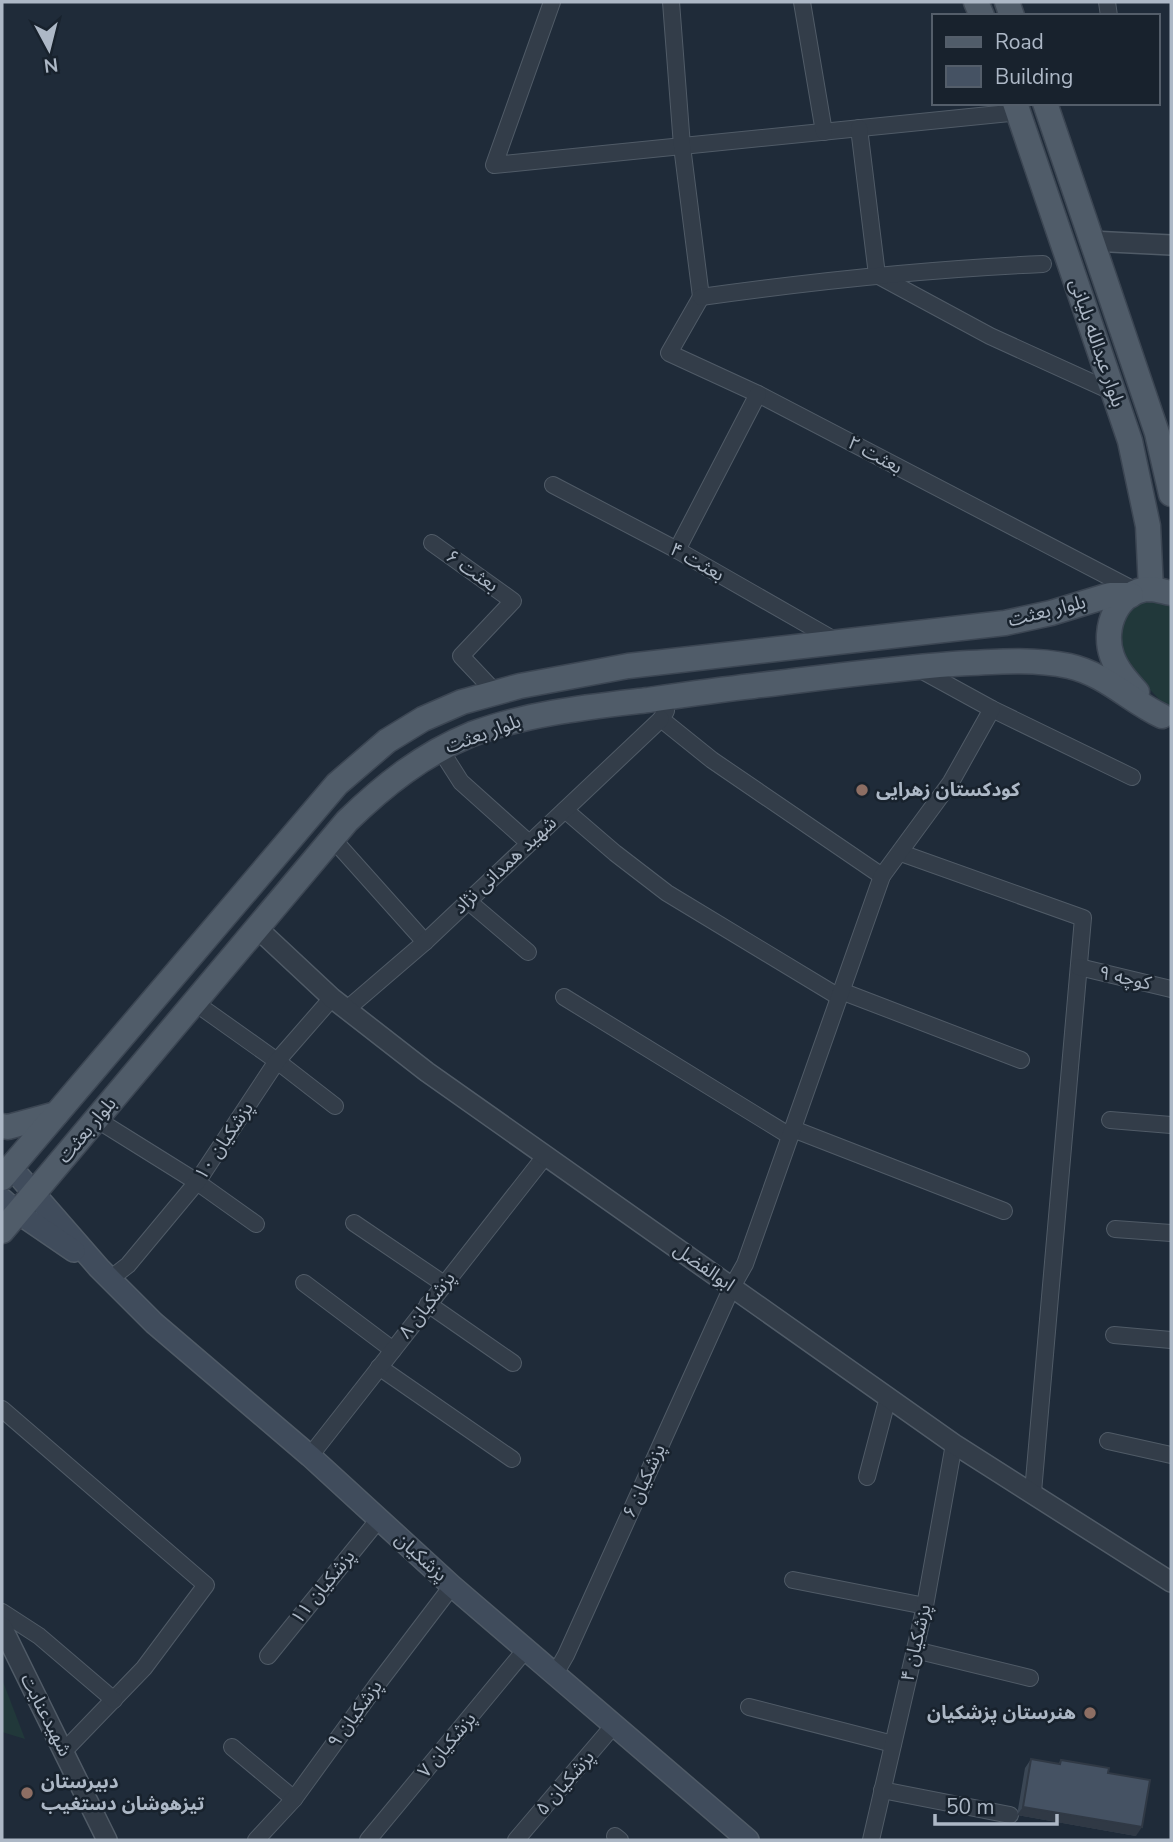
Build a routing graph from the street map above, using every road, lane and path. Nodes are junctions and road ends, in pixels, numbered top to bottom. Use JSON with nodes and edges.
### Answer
{"nodes":[{"id":1,"x":552,"y":2,"type":"edge"},
{"id":2,"x":671,"y":2,"type":"edge"},
{"id":3,"x":802,"y":2,"type":"edge"},
{"id":4,"x":1046,"y":105,"type":"edge"},
{"id":5,"x":1017,"y":108,"type":"edge"},
{"id":6,"x":859,"y":128,"type":"junction"},
{"id":7,"x":824,"y":132,"type":"junction"},
{"id":8,"x":682,"y":146,"type":"junction"},
{"id":9,"x":1091,"y":241,"type":"junction"},
{"id":10,"x":1171,"y":245,"type":"edge"},
{"id":11,"x":1043,"y":264,"type":"dead end"},
{"id":12,"x":877,"y":275,"type":"junction"},
{"id":13,"x":701,"y":297,"type":"junction"},
{"id":14,"x":1113,"y":392,"type":"junction"},
{"id":15,"x":758,"y":394,"type":"junction"},
{"id":16,"x":553,"y":485,"type":"dead end"},
{"id":17,"x":1171,"y":495,"type":"edge"},
{"id":18,"x":432,"y":543,"type":"dead end"},
{"id":19,"x":677,"y":550,"type":"junction"},
{"id":20,"x":1147,"y":592,"type":"edge"},
{"id":21,"x":838,"y":642,"type":"junction"},
{"id":22,"x":917,"y":667,"type":"junction"},
{"id":23,"x":495,"y":692,"type":"junction"},
{"id":24,"x":676,"y":696,"type":"junction"},
{"id":25,"x":992,"y":709,"type":"junction"},
{"id":26,"x":661,"y":719,"type":"junction"},
{"id":27,"x":1167,"y":720,"type":"edge"},
{"id":28,"x":440,"y":749,"type":"junction"},
{"id":29,"x":1132,"y":777,"type":"dead end"},
{"id":30,"x":565,"y":810,"type":"junction"},
{"id":31,"x":332,"y":838,"type":"junction"},
{"id":32,"x":529,"y":843,"type":"junction"},
{"id":33,"x":901,"y":853,"type":"junction"},
{"id":34,"x":882,"y":876,"type":"junction"},
{"id":35,"x":468,"y":901,"type":"junction"},
{"id":36,"x":256,"y":927,"type":"junction"},
{"id":37,"x":425,"y":942,"type":"junction"},
{"id":38,"x":528,"y":951,"type":"dead end"},
{"id":39,"x":1079,"y":967,"type":"junction"},
{"id":40,"x":1171,"y":989,"type":"edge"},
{"id":41,"x":840,"y":994,"type":"junction"},
{"id":42,"x":564,"y":997,"type":"dead end"},
{"id":43,"x":194,"y":1002,"type":"junction"},
{"id":44,"x":340,"y":1004,"type":"junction"},
{"id":45,"x":1021,"y":1060,"type":"dead end"},
{"id":46,"x":277,"y":1061,"type":"junction"},
{"id":47,"x":335,"y":1106,"type":"dead end"},
{"id":48,"x":56,"y":1114,"type":"junction"},
{"id":49,"x":96,"y":1119,"type":"junction"},
{"id":50,"x":1110,"y":1119,"type":"dead end"},
{"id":51,"x":1171,"y":1125,"type":"edge"},
{"id":52,"x":2,"y":1126,"type":"edge"},
{"id":53,"x":792,"y":1133,"type":"junction"},
{"id":54,"x":546,"y":1155,"type":"junction"},
{"id":55,"x":5,"y":1169,"type":"edge"},
{"id":56,"x":197,"y":1182,"type":"junction"},
{"id":57,"x":34,"y":1193,"type":"junction"},
{"id":58,"x":1004,"y":1211,"type":"dead end"},
{"id":59,"x":7,"y":1214,"type":"edge"},
{"id":60,"x":354,"y":1223,"type":"dead end"},
{"id":61,"x":256,"y":1224,"type":"dead end"},
{"id":62,"x":1115,"y":1229,"type":"dead end"},
{"id":63,"x":1171,"y":1233,"type":"edge"},
{"id":64,"x":105,"y":1273,"type":"junction"},
{"id":65,"x":304,"y":1283,"type":"dead end"},
{"id":66,"x":444,"y":1284,"type":"junction"},
{"id":67,"x":732,"y":1287,"type":"junction"},
{"id":68,"x":428,"y":1304,"type":"junction"},
{"id":69,"x":1114,"y":1335,"type":"dead end"},
{"id":70,"x":1171,"y":1340,"type":"edge"},
{"id":71,"x":393,"y":1350,"type":"junction"},
{"id":72,"x":513,"y":1363,"type":"dead end"},
{"id":73,"x":379,"y":1367,"type":"junction"},
{"id":74,"x":888,"y":1397,"type":"junction"},
{"id":75,"x":2,"y":1409,"type":"edge"},
{"id":76,"x":1108,"y":1441,"type":"dead end"},
{"id":77,"x":954,"y":1444,"type":"junction"},
{"id":78,"x":1171,"y":1455,"type":"edge"},
{"id":79,"x":310,"y":1456,"type":"junction"},
{"id":80,"x":512,"y":1459,"type":"dead end"},
{"id":81,"x":867,"y":1477,"type":"dead end"},
{"id":82,"x":1033,"y":1492,"type":"junction"},
{"id":83,"x":379,"y":1519,"type":"junction"},
{"id":84,"x":793,"y":1580,"type":"dead end"},
{"id":85,"x":1171,"y":1582,"type":"edge"},
{"id":86,"x":452,"y":1586,"type":"junction"},
{"id":87,"x":925,"y":1606,"type":"junction"},
{"id":88,"x":2,"y":1612,"type":"edge"},
{"id":89,"x":2,"y":1627,"type":"edge"},
{"id":90,"x":526,"y":1649,"type":"junction"},
{"id":91,"x":915,"y":1650,"type":"junction"},
{"id":92,"x":268,"y":1656,"type":"dead end"},
{"id":93,"x":555,"y":1674,"type":"junction"},
{"id":94,"x":1030,"y":1678,"type":"dead end"},
{"id":95,"x":114,"y":1700,"type":"junction"},
{"id":96,"x":749,"y":1707,"type":"dead end"},
{"id":97,"x":614,"y":1725,"type":"junction"},
{"id":98,"x":893,"y":1744,"type":"junction"},
{"id":99,"x":232,"y":1747,"type":"dead end"},
{"id":100,"x":64,"y":1751,"type":"junction"},
{"id":101,"x":882,"y":1790,"type":"junction"},
{"id":102,"x":294,"y":1799,"type":"junction"},
{"id":103,"x":1010,"y":1815,"type":"dead end"},
{"id":104,"x":107,"y":1840,"type":"edge"},
{"id":105,"x":256,"y":1840,"type":"edge"},
{"id":106,"x":368,"y":1840,"type":"edge"},
{"id":107,"x":516,"y":1840,"type":"edge"},
{"id":108,"x":748,"y":1840,"type":"edge"},
{"id":109,"x":871,"y":1840,"type":"edge"}],
"edges":[{"from":1,"to":8,"type":"street"},
{"from":2,"to":8,"type":"street"},
{"from":3,"to":7,"type":"street"},
{"from":4,"to":9,"type":"main road","name":"بلوار عبدالله بلیانی"},
{"from":5,"to":6,"type":"street"},
{"from":5,"to":14,"type":"main road","name":"بلوار عبدالله بلیانی"},
{"from":6,"to":7,"type":"street"},
{"from":6,"to":12,"type":"street"},
{"from":7,"to":8,"type":"street"},
{"from":8,"to":13,"type":"street"},
{"from":9,"to":10,"type":"street"},
{"from":9,"to":17,"type":"main road","name":"بلوار عبدالله بلیانی"},
{"from":11,"to":12,"type":"street"},
{"from":12,"to":13,"type":"street"},
{"from":12,"to":14,"type":"street"},
{"from":13,"to":15,"type":"street","name":"بعثت ۲"},
{"from":14,"to":20,"type":"main road","name":"بلوار عبدالله بلیانی"},
{"from":15,"to":19,"type":"street"},
{"from":15,"to":20,"type":"street","name":"بعثت ۲"},
{"from":16,"to":19,"type":"street","name":"بعثت ۴"},
{"from":18,"to":23,"type":"street","name":"بعثت ۶"},
{"from":19,"to":21,"type":"street","name":"بعثت ۴"},
{"from":20,"to":21,"type":"main road","name":"بلوار بعثت"},
{"from":20,"to":27,"type":"main road"},
{"from":21,"to":23,"type":"main road","name":"بلوار بعثت"},
{"from":22,"to":24,"type":"main road","name":"بلوار بعثت"},
{"from":22,"to":25,"type":"street"},
{"from":22,"to":27,"type":"main road","name":"بلوار بعثت"},
{"from":23,"to":48,"type":"main road","name":"بلوار بعثت"},
{"from":24,"to":26,"type":"street","name":"شهید همدانی نژاد"},
{"from":24,"to":28,"type":"main road","name":"بلوار بعثت"},
{"from":25,"to":29,"type":"street"},
{"from":25,"to":33,"type":"street","name":"پزشکیان ۶"},
{"from":26,"to":30,"type":"street","name":"شهید همدانی نژاد"},
{"from":26,"to":34,"type":"street"},
{"from":28,"to":31,"type":"main road","name":"بلوار بعثت"},
{"from":28,"to":32,"type":"street"},
{"from":30,"to":32,"type":"street","name":"شهید همدانی نژاد"},
{"from":30,"to":41,"type":"street"},
{"from":31,"to":36,"type":"main road","name":"بلوار بعثت"},
{"from":31,"to":37,"type":"street"},
{"from":32,"to":35,"type":"street","name":"شهید همدانی نژاد"},
{"from":33,"to":34,"type":"street","name":"پزشکیان ۶"},
{"from":33,"to":39,"type":"street"},
{"from":34,"to":41,"type":"street","name":"پزشکیان ۶"},
{"from":35,"to":37,"type":"street","name":"شهید همدانی نژاد"},
{"from":35,"to":38,"type":"street"},
{"from":36,"to":43,"type":"main road","name":"بلوار بعثت"},
{"from":36,"to":44,"type":"street","name":"ابوالفضل"},
{"from":37,"to":44,"type":"street","name":"شهید همدانی نژاد"},
{"from":39,"to":40,"type":"street","name":"کوچه ۹"},
{"from":39,"to":82,"type":"street"},
{"from":41,"to":45,"type":"street"},
{"from":41,"to":53,"type":"street","name":"پزشکیان ۶"},
{"from":42,"to":53,"type":"street"},
{"from":43,"to":46,"type":"street"},
{"from":43,"to":49,"type":"main road","name":"بلوار بعثت"},
{"from":44,"to":46,"type":"street","name":"پزشکیان ۱۰"},
{"from":44,"to":54,"type":"street","name":"ابوالفضل"},
{"from":46,"to":47,"type":"street"},
{"from":46,"to":56,"type":"street","name":"پزشکیان ۱۰"},
{"from":48,"to":52,"type":"main road"},
{"from":48,"to":55,"type":"main road","name":"بلوار بعثت"},
{"from":49,"to":56,"type":"street"},
{"from":49,"to":57,"type":"main road","name":"بلوار بعثت"},
{"from":50,"to":51,"type":"street"},
{"from":53,"to":58,"type":"street"},
{"from":53,"to":67,"type":"street","name":"پزشکیان ۶"},
{"from":54,"to":66,"type":"street","name":"پزشکیان ۸"},
{"from":54,"to":67,"type":"street","name":"ابوالفضل"},
{"from":55,"to":57,"type":"main road","name":"پزشکیان"},
{"from":56,"to":61,"type":"street"},
{"from":56,"to":64,"type":"street","name":"پزشکیان ۱۰"},
{"from":57,"to":59,"type":"main road","name":"بلوار بعثت"},
{"from":57,"to":64,"type":"main road","name":"پزشکیان"},
{"from":59,"to":64,"type":"main road","name":"پزشکیان"},
{"from":60,"to":66,"type":"street"},
{"from":62,"to":63,"type":"street"},
{"from":64,"to":79,"type":"main road","name":"پزشکیان"},
{"from":65,"to":71,"type":"street"},
{"from":66,"to":68,"type":"street","name":"پزشکیان ۸"},
{"from":67,"to":74,"type":"street","name":"ابوالفضل"},
{"from":67,"to":93,"type":"street","name":"پزشکیان ۶"},
{"from":68,"to":71,"type":"street","name":"پزشکیان ۸"},
{"from":68,"to":72,"type":"street"},
{"from":69,"to":70,"type":"street"},
{"from":71,"to":73,"type":"street","name":"پزشکیان ۸"},
{"from":73,"to":79,"type":"street","name":"پزشکیان ۸"},
{"from":73,"to":80,"type":"street"},
{"from":74,"to":77,"type":"street","name":"ابوالفضل"},
{"from":74,"to":81,"type":"street"},
{"from":75,"to":95,"type":"street"},
{"from":76,"to":78,"type":"street"},
{"from":77,"to":82,"type":"street","name":"ابوالفضل"},
{"from":77,"to":87,"type":"street","name":"پزشکیان ۴"},
{"from":79,"to":83,"type":"main road","name":"پزشکیان"},
{"from":82,"to":85,"type":"street","name":"ابوالفضل"},
{"from":83,"to":86,"type":"main road","name":"پزشکیان"},
{"from":83,"to":92,"type":"street","name":"پزشکیان ۱۱"},
{"from":84,"to":87,"type":"street"},
{"from":86,"to":90,"type":"main road","name":"پزشکیان"},
{"from":86,"to":102,"type":"street","name":"پزشکیان ۹"},
{"from":87,"to":91,"type":"street","name":"پزشکیان ۴"},
{"from":88,"to":95,"type":"street"},
{"from":89,"to":100,"type":"street","name":"شهیدعنایت"},
{"from":90,"to":93,"type":"main road","name":"پزشکیان"},
{"from":90,"to":106,"type":"street","name":"پزشکیان ۷"},
{"from":91,"to":94,"type":"street"},
{"from":91,"to":98,"type":"street","name":"پزشکیان ۴"},
{"from":93,"to":97,"type":"main road","name":"پزشکیان"},
{"from":95,"to":100,"type":"street"},
{"from":96,"to":98,"type":"street"},
{"from":97,"to":107,"type":"street","name":"پزشکیان ۵"},
{"from":97,"to":108,"type":"main road","name":"پزشکیان"},
{"from":98,"to":101,"type":"street","name":"پزشکیان ۴"},
{"from":99,"to":102,"type":"street"},
{"from":100,"to":104,"type":"street","name":"شهیدعنایت"},
{"from":101,"to":103,"type":"street"},
{"from":101,"to":109,"type":"street","name":"پزشکیان ۴"},
{"from":102,"to":105,"type":"street","name":"پزشکیان ۹"}]}
